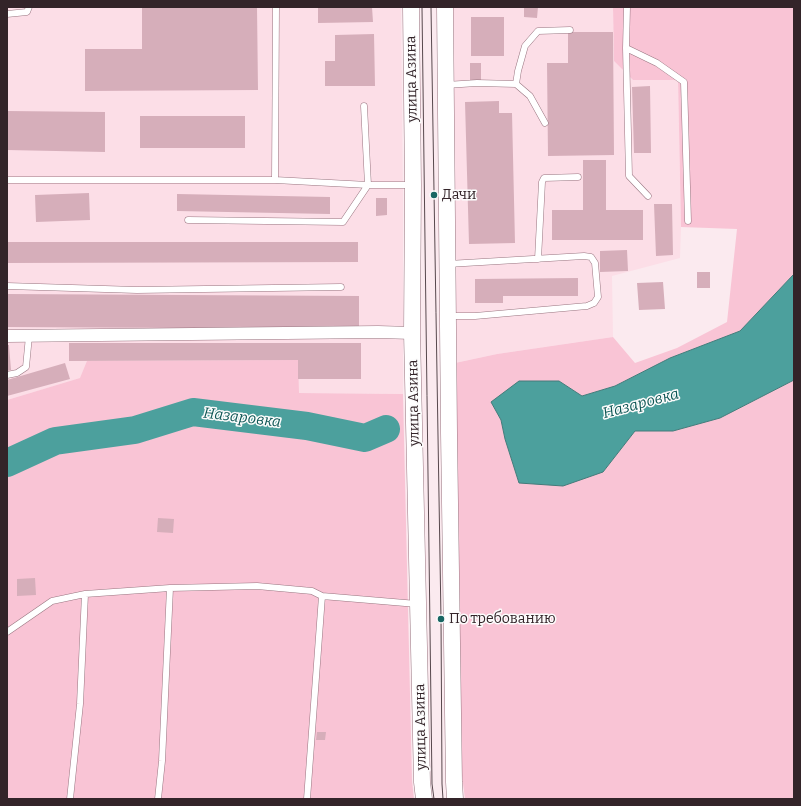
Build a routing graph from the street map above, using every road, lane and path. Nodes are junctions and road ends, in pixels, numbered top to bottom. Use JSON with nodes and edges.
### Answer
{"nodes":[{"id":1,"x":29,"y":7,"type":"edge"},
{"id":2,"x":276,"y":7,"type":"edge"},
{"id":3,"x":411,"y":7,"type":"edge"},
{"id":4,"x":445,"y":7,"type":"edge"},
{"id":5,"x":627,"y":7,"type":"edge"},
{"id":6,"x":7,"y":14,"type":"edge"},
{"id":7,"x":570,"y":30,"type":"dead end"},
{"id":8,"x":626,"y":48,"type":"junction"},
{"id":9,"x":516,"y":84,"type":"junction"},
{"id":10,"x":446,"y":85,"type":"junction"},
{"id":11,"x":364,"y":106,"type":"dead end"},
{"id":12,"x":545,"y":123,"type":"dead end"},
{"id":13,"x":578,"y":177,"type":"dead end"},
{"id":14,"x":7,"y":180,"type":"edge"},
{"id":15,"x":275,"y":180,"type":"junction"},
{"id":16,"x":368,"y":185,"type":"junction"},
{"id":17,"x":413,"y":185,"type":"junction"},
{"id":18,"x":648,"y":196,"type":"dead end"},
{"id":19,"x":188,"y":220,"type":"dead end"},
{"id":20,"x":688,"y":221,"type":"dead end"},
{"id":21,"x":538,"y":259,"type":"junction"},
{"id":22,"x":447,"y":264,"type":"junction"},
{"id":23,"x":7,"y":286,"type":"edge"},
{"id":24,"x":341,"y":287,"type":"dead end"},
{"id":25,"x":448,"y":316,"type":"junction"},
{"id":26,"x":412,"y":333,"type":"junction"},
{"id":27,"x":7,"y":336,"type":"edge"},
{"id":28,"x":29,"y":336,"type":"junction"},
{"id":29,"x":7,"y":375,"type":"edge"},
{"id":30,"x":170,"y":588,"type":"junction"},
{"id":31,"x":84,"y":594,"type":"junction"},
{"id":32,"x":322,"y":596,"type":"junction"},
{"id":33,"x":419,"y":604,"type":"junction"},
{"id":34,"x":7,"y":632,"type":"edge"},
{"id":35,"x":70,"y":799,"type":"edge"},
{"id":36,"x":158,"y":799,"type":"edge"},
{"id":37,"x":307,"y":799,"type":"edge"},
{"id":38,"x":424,"y":799,"type":"edge"},
{"id":39,"x":455,"y":799,"type":"edge"}],
"edges":[{"from":1,"to":6,"type":"lane"},
{"from":2,"to":15,"type":"lane"},
{"from":3,"to":17,"type":"street","name":"улица Азина"},
{"from":4,"to":10,"type":"street"},
{"from":5,"to":8,"type":"lane"},
{"from":7,"to":9,"type":"lane"},
{"from":8,"to":18,"type":"lane"},
{"from":8,"to":20,"type":"lane"},
{"from":9,"to":10,"type":"lane"},
{"from":9,"to":12,"type":"lane"},
{"from":10,"to":22,"type":"street"},
{"from":11,"to":16,"type":"lane"},
{"from":13,"to":21,"type":"lane"},
{"from":14,"to":15,"type":"lane"},
{"from":15,"to":16,"type":"lane"},
{"from":16,"to":17,"type":"lane"},
{"from":16,"to":19,"type":"lane"},
{"from":17,"to":26,"type":"street","name":"улица Азина"},
{"from":21,"to":22,"type":"lane"},
{"from":21,"to":25,"type":"lane"},
{"from":22,"to":25,"type":"street"},
{"from":23,"to":24,"type":"lane"},
{"from":25,"to":39,"type":"street"},
{"from":26,"to":28,"type":"street"},
{"from":26,"to":33,"type":"street","name":"улица Азина"},
{"from":27,"to":28,"type":"street"},
{"from":28,"to":29,"type":"lane"},
{"from":30,"to":31,"type":"lane"},
{"from":30,"to":32,"type":"lane"},
{"from":30,"to":36,"type":"lane"},
{"from":31,"to":34,"type":"lane"},
{"from":31,"to":35,"type":"lane"},
{"from":32,"to":33,"type":"lane"},
{"from":32,"to":37,"type":"lane"},
{"from":33,"to":38,"type":"street","name":"улица Азина"}]}
